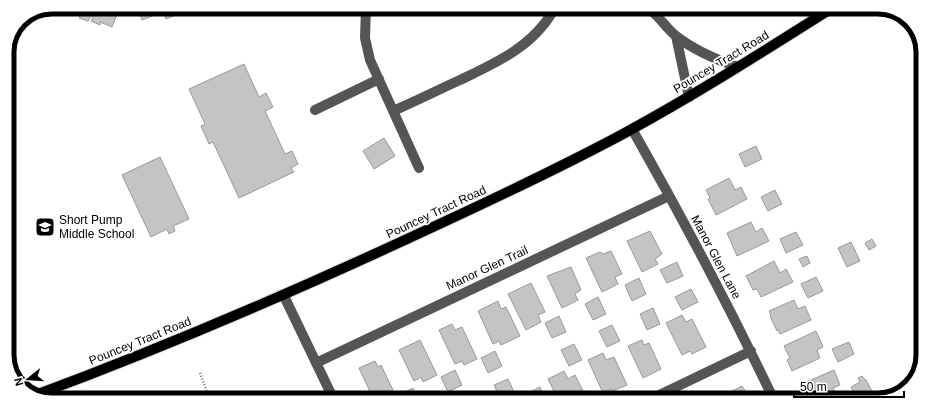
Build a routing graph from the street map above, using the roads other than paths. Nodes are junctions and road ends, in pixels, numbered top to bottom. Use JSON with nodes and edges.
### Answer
{"nodes":[{"id":1,"x":366,"y":14,"type":"edge"},
{"id":2,"x":551,"y":14,"type":"edge"},
{"id":3,"x":655,"y":14,"type":"edge"},
{"id":4,"x":823,"y":14,"type":"edge"},
{"id":5,"x":676,"y":36,"type":"junction"},
{"id":6,"x":738,"y":67,"type":"junction"},
{"id":7,"x":379,"y":79,"type":"junction"},
{"id":8,"x":689,"y":97,"type":"junction"},
{"id":9,"x":315,"y":110,"type":"dead end"},
{"id":10,"x":393,"y":111,"type":"junction"},
{"id":11,"x":632,"y":129,"type":"junction"},
{"id":12,"x":419,"y":168,"type":"dead end"},
{"id":13,"x":669,"y":196,"type":"junction"},
{"id":14,"x":284,"y":296,"type":"junction"},
{"id":15,"x":751,"y":352,"type":"junction"},
{"id":16,"x":316,"y":363,"type":"junction"},
{"id":17,"x":44,"y":392,"type":"edge"},
{"id":18,"x":331,"y":393,"type":"edge"},
{"id":19,"x":664,"y":393,"type":"edge"},
{"id":20,"x":771,"y":393,"type":"edge"}],
"edges":[{"from":1,"to":7,"type":"street"},
{"from":2,"to":10,"type":"street"},
{"from":3,"to":5,"type":"street"},
{"from":4,"to":6,"type":"main road","name":"Pouncey Tract Road"},
{"from":5,"to":6,"type":"street"},
{"from":5,"to":8,"type":"street"},
{"from":6,"to":8,"type":"main road","name":"Pouncey Tract Road"},
{"from":7,"to":9,"type":"street"},
{"from":7,"to":10,"type":"street"},
{"from":8,"to":11,"type":"main road","name":"Pouncey Tract Road"},
{"from":10,"to":12,"type":"street"},
{"from":11,"to":13,"type":"street","name":"Manor Glen Lane"},
{"from":11,"to":14,"type":"main road","name":"Pouncey Tract Road"},
{"from":13,"to":15,"type":"street","name":"Manor Glen Lane"},
{"from":13,"to":16,"type":"street","name":"Manor Glen Trail"},
{"from":14,"to":16,"type":"street"},
{"from":14,"to":17,"type":"main road","name":"Pouncey Tract Road"},
{"from":15,"to":19,"type":"street"},
{"from":15,"to":20,"type":"street","name":"Manor Glen Lane"},
{"from":16,"to":18,"type":"street"}]}
